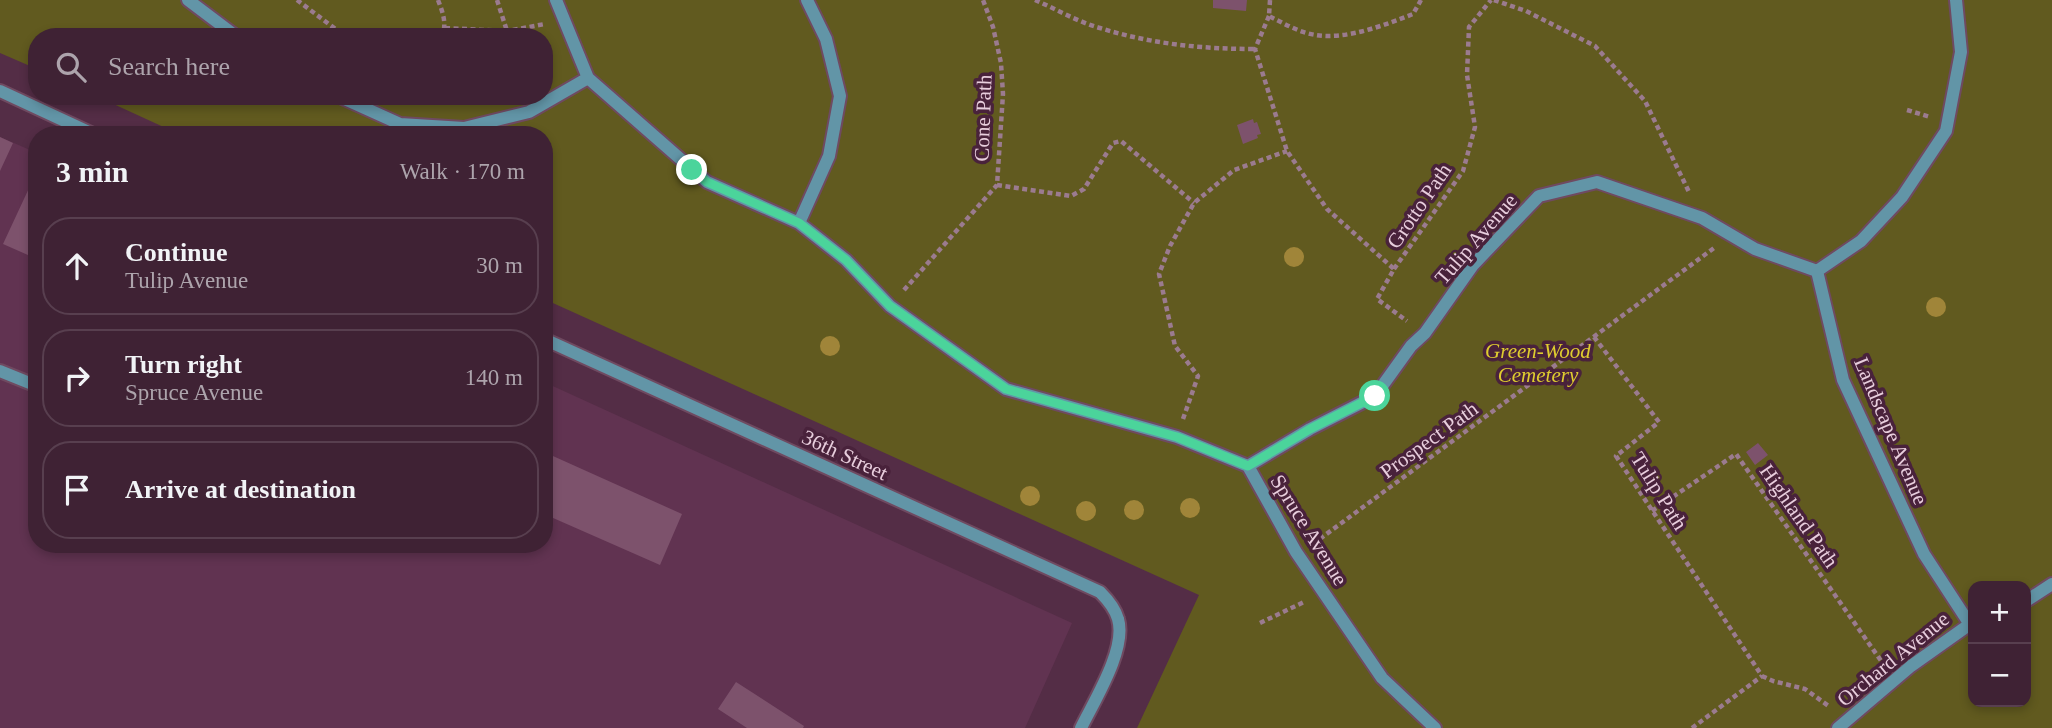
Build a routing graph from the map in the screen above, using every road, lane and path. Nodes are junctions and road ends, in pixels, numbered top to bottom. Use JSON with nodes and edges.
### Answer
{"nodes":[{"id":1,"x":188,"y":0,"type":"edge"},
{"id":2,"x":297,"y":0,"type":"edge"},
{"id":3,"x":438,"y":0,"type":"edge"},
{"id":4,"x":497,"y":0,"type":"edge"},
{"id":5,"x":556,"y":0,"type":"edge"},
{"id":6,"x":807,"y":0,"type":"edge"},
{"id":7,"x":983,"y":0,"type":"edge"},
{"id":8,"x":1035,"y":0,"type":"edge"},
{"id":9,"x":1270,"y":0,"type":"edge"},
{"id":10,"x":1421,"y":0,"type":"edge"},
{"id":11,"x":1492,"y":0,"type":"edge"},
{"id":12,"x":1955,"y":0,"type":"edge"},
{"id":13,"x":1269,"y":16,"type":"junction"},
{"id":14,"x":563,"y":18,"type":"junction"},
{"id":15,"x":225,"y":28,"type":"edge"},
{"id":16,"x":334,"y":28,"type":"edge"},
{"id":17,"x":445,"y":28,"type":"edge"},
{"id":18,"x":506,"y":28,"type":"edge"},
{"id":19,"x":520,"y":28,"type":"edge"},
{"id":20,"x":1255,"y":49,"type":"junction"},
{"id":21,"x":587,"y":78,"type":"junction"},
{"id":22,"x":0,"y":91,"type":"edge"},
{"id":23,"x":553,"y":98,"type":"edge"},
{"id":24,"x":28,"y":104,"type":"edge"},
{"id":25,"x":31,"y":105,"type":"edge"},
{"id":26,"x":358,"y":105,"type":"edge"},
{"id":27,"x":542,"y":105,"type":"edge"},
{"id":28,"x":76,"y":126,"type":"edge"},
{"id":29,"x":432,"y":126,"type":"edge"},
{"id":30,"x":472,"y":126,"type":"edge"},
{"id":31,"x":1287,"y":151,"type":"junction"},
{"id":32,"x":997,"y":186,"type":"junction"},
{"id":33,"x":1194,"y":203,"type":"junction"},
{"id":34,"x":1702,"y":218,"type":"junction"},
{"id":35,"x":799,"y":223,"type":"junction"},
{"id":36,"x":1730,"y":236,"type":"junction"},
{"id":37,"x":1394,"y":269,"type":"junction"},
{"id":38,"x":1817,"y":271,"type":"junction"},
{"id":39,"x":904,"y":289,"type":"dead end"},
{"id":40,"x":1425,"y":333,"type":"junction"},
{"id":41,"x":1594,"y":337,"type":"junction"},
{"id":42,"x":553,"y":343,"type":"edge"},
{"id":43,"x":0,"y":371,"type":"edge"},
{"id":44,"x":28,"y":382,"type":"edge"},
{"id":45,"x":1186,"y":409,"type":"dead end"},
{"id":46,"x":1248,"y":466,"type":"junction"},
{"id":47,"x":1652,"y":511,"type":"junction"},
{"id":48,"x":1314,"y":544,"type":"dead end"},
{"id":49,"x":2052,"y":584,"type":"edge"},
{"id":50,"x":1324,"y":592,"type":"junction"},
{"id":51,"x":2031,"y":598,"type":"edge"},
{"id":52,"x":1968,"y":619,"type":"edge"},
{"id":53,"x":1260,"y":623,"type":"dead end"},
{"id":54,"x":1968,"y":625,"type":"edge"},
{"id":55,"x":1762,"y":676,"type":"junction"},
{"id":56,"x":1895,"y":680,"type":"junction"},
{"id":57,"x":1842,"y":725,"type":"edge"},
{"id":58,"x":1081,"y":728,"type":"edge"},
{"id":59,"x":1434,"y":728,"type":"edge"},
{"id":60,"x":1692,"y":728,"type":"edge"}],
"edges":[{"from":1,"to":15,"type":"street"},
{"from":2,"to":16,"type":"path"},
{"from":3,"to":17,"type":"path"},
{"from":4,"to":18,"type":"path"},
{"from":5,"to":14,"type":"street","name":"Spruce Avenue"},
{"from":6,"to":35,"type":"street"},
{"from":7,"to":32,"type":"path","name":"Cone Path"},
{"from":8,"to":20,"type":"path"},
{"from":9,"to":13,"type":"path"},
{"from":10,"to":13,"type":"path"},
{"from":11,"to":34,"type":"path"},
{"from":11,"to":37,"type":"path","name":"Grotto Path"},
{"from":12,"to":38,"type":"street"},
{"from":13,"to":20,"type":"path"},
{"from":14,"to":19,"type":"path"},
{"from":14,"to":21,"type":"street","name":"Spruce Avenue"},
{"from":20,"to":31,"type":"path"},
{"from":21,"to":23,"type":"street"},
{"from":21,"to":35,"type":"street","name":"Spruce Avenue"},
{"from":22,"to":24,"type":"street"},
{"from":25,"to":28,"type":"street"},
{"from":26,"to":29,"type":"street"},
{"from":27,"to":30,"type":"street"},
{"from":31,"to":33,"type":"path"},
{"from":31,"to":37,"type":"path"},
{"from":32,"to":33,"type":"path"},
{"from":32,"to":39,"type":"path","name":"Cone Path"},
{"from":33,"to":45,"type":"path"},
{"from":34,"to":36,"type":"street","name":"Tulip Avenue"},
{"from":34,"to":40,"type":"street","name":"Tulip Avenue"},
{"from":35,"to":46,"type":"street","name":"Spruce Avenue"},
{"from":36,"to":38,"type":"street","name":"Tulip Avenue"},
{"from":36,"to":41,"type":"path","name":"Prospect Path"},
{"from":37,"to":40,"type":"path","name":"Grotto Path"},
{"from":38,"to":52,"type":"street","name":"Landscape Avenue"},
{"from":40,"to":46,"type":"street","name":"Tulip Avenue"},
{"from":41,"to":47,"type":"path","name":"Tulip Path"},
{"from":41,"to":48,"type":"path","name":"Prospect Path"},
{"from":42,"to":58,"type":"street","name":"36th Street"},
{"from":43,"to":44,"type":"street"},
{"from":46,"to":50,"type":"street","name":"Spruce Avenue"},
{"from":47,"to":55,"type":"path","name":"Tulip Path"},
{"from":47,"to":56,"type":"path","name":"Highland Path"},
{"from":49,"to":51,"type":"street"},
{"from":50,"to":53,"type":"path"},
{"from":50,"to":59,"type":"street","name":"Spruce Avenue"},
{"from":54,"to":56,"type":"street","name":"Orchard Avenue"},
{"from":55,"to":57,"type":"path"},
{"from":55,"to":60,"type":"path"},
{"from":56,"to":57,"type":"street","name":"Orchard Avenue"}]}
